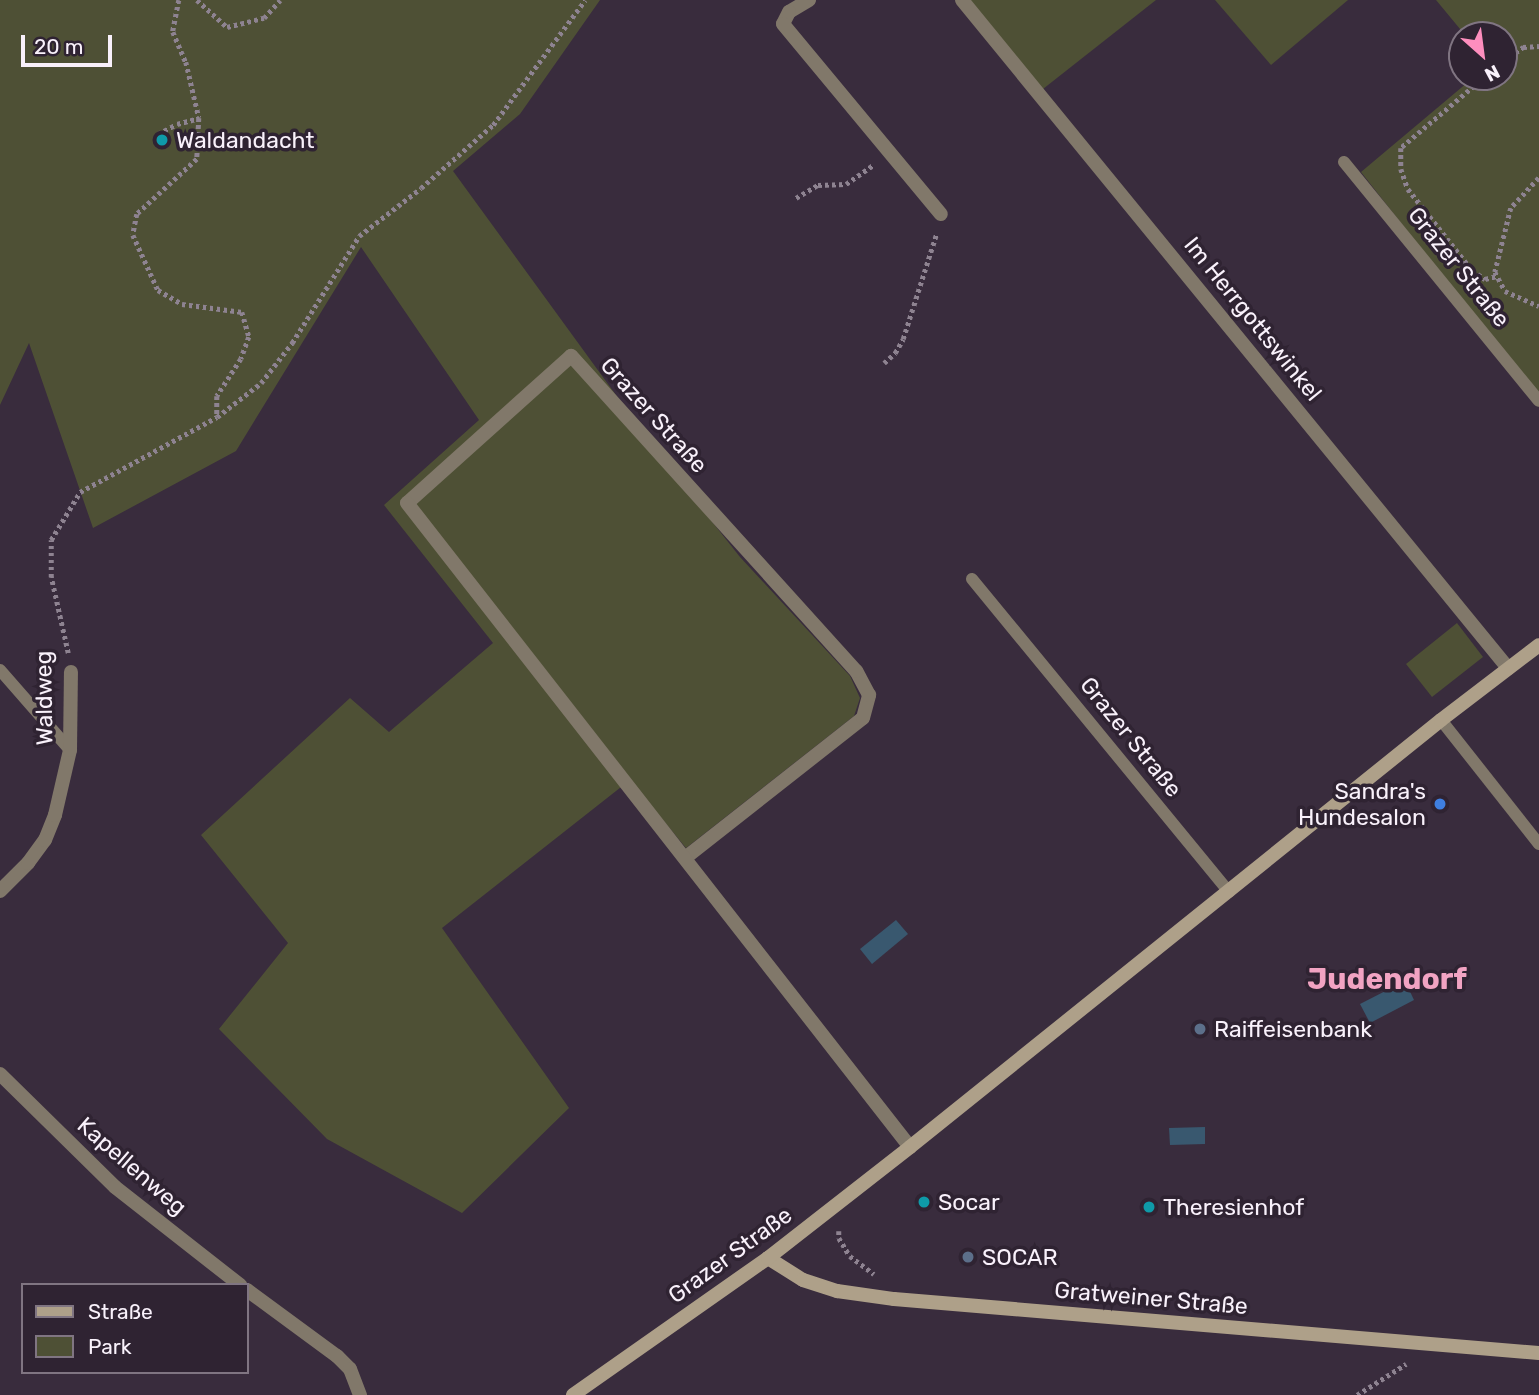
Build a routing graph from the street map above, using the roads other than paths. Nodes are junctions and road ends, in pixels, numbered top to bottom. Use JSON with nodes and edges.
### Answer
{"nodes":[{"id":1,"x":808,"y":0,"type":"edge"},
{"id":2,"x":962,"y":0,"type":"edge"},
{"id":3,"x":1345,"y":162,"type":"dead end"},
{"id":4,"x":940,"y":214,"type":"road end"},
{"id":5,"x":1539,"y":401,"type":"edge"},
{"id":6,"x":972,"y":579,"type":"dead end"},
{"id":7,"x":1539,"y":645,"type":"edge"},
{"id":8,"x":1508,"y":668,"type":"junction"},
{"id":9,"x":0,"y":670,"type":"edge"},
{"id":10,"x":71,"y":672,"type":"road end"},
{"id":11,"x":1441,"y":720,"type":"junction"},
{"id":12,"x":69,"y":750,"type":"junction"},
{"id":13,"x":1539,"y":844,"type":"edge"},
{"id":14,"x":685,"y":858,"type":"junction"},
{"id":15,"x":0,"y":891,"type":"edge"},
{"id":16,"x":1229,"y":892,"type":"junction"},
{"id":17,"x":0,"y":1074,"type":"edge"},
{"id":18,"x":910,"y":1147,"type":"junction"},
{"id":19,"x":768,"y":1258,"type":"junction"},
{"id":20,"x":237,"y":1283,"type":"edge"},
{"id":21,"x":248,"y":1291,"type":"edge"},
{"id":22,"x":1539,"y":1353,"type":"edge"},
{"id":23,"x":360,"y":1395,"type":"edge"},
{"id":24,"x":573,"y":1395,"type":"edge"}],
"edges":[{"from":1,"to":4,"type":"street"},
{"from":2,"to":8,"type":"street","name":"Im Herrgottswinkel"},
{"from":3,"to":5,"type":"lane","name":"Grazer Straße"},
{"from":6,"to":16,"type":"lane","name":"Grazer Straße"},
{"from":7,"to":8,"type":"main road","name":"Grazer Straße"},
{"from":8,"to":11,"type":"main road","name":"Grazer Straße"},
{"from":9,"to":12,"type":"lane"},
{"from":10,"to":12,"type":"street","name":"Waldweg"},
{"from":11,"to":13,"type":"lane"},
{"from":11,"to":16,"type":"main road","name":"Grazer Straße"},
{"from":12,"to":15,"type":"street","name":"Waldweg"},
{"from":14,"to":14,"type":"street","name":"Grazer Straße"},
{"from":14,"to":18,"type":"street","name":"Grazer Straße"},
{"from":16,"to":18,"type":"main road","name":"Grazer Straße"},
{"from":17,"to":20,"type":"street","name":"Kapellenweg"},
{"from":18,"to":19,"type":"main road","name":"Grazer Straße"},
{"from":19,"to":22,"type":"main road","name":"Gratweiner Straße"},
{"from":19,"to":24,"type":"main road","name":"Grazer Straße"},
{"from":21,"to":23,"type":"street"}]}
